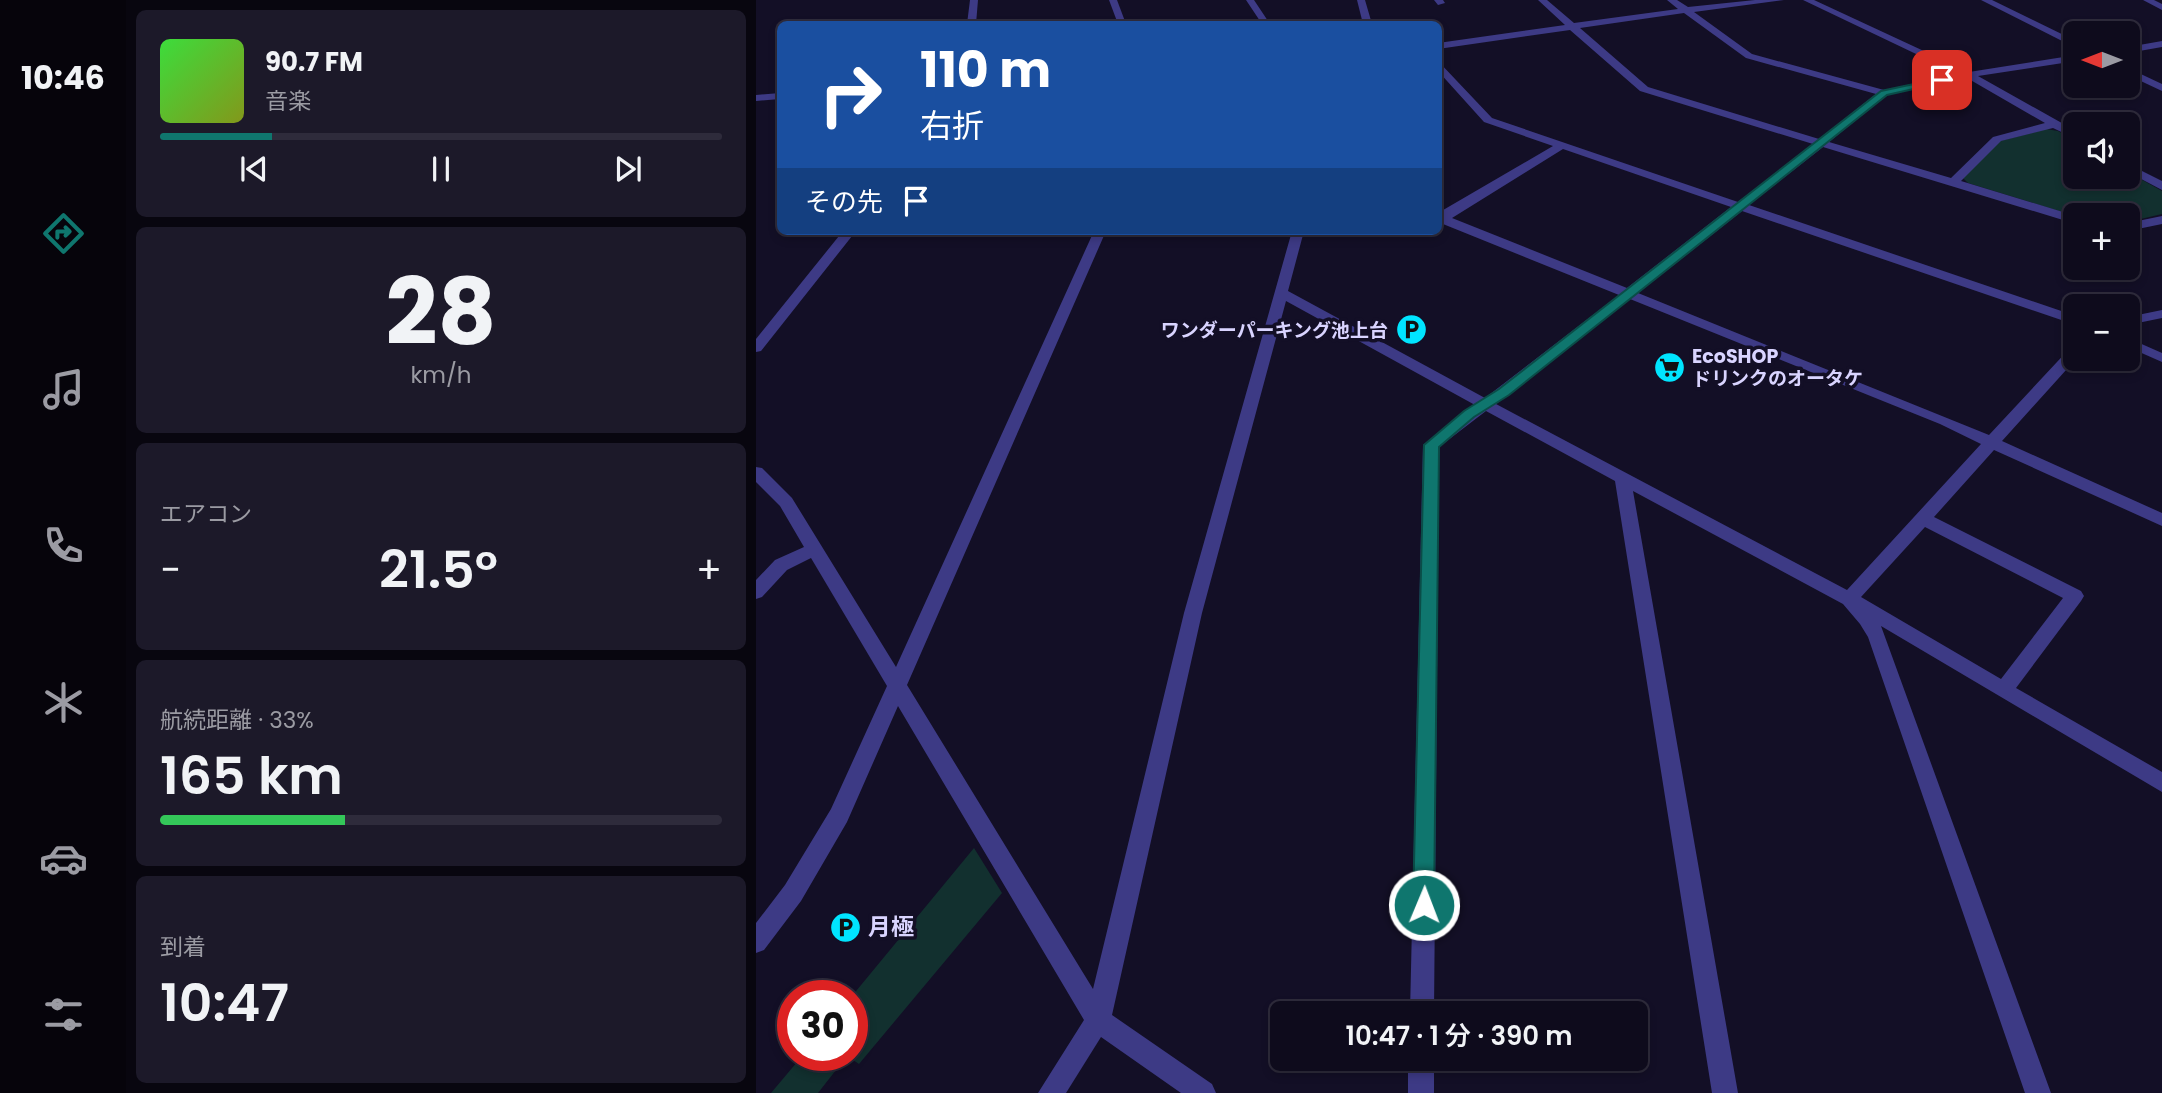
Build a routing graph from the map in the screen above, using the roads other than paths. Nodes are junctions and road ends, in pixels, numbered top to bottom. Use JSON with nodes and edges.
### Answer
{"nodes":[{"id":1,"x":974,"y":0,"type":"edge"},
{"id":2,"x":1113,"y":0,"type":"edge"},
{"id":3,"x":1250,"y":0,"type":"edge"},
{"id":4,"x":1361,"y":0,"type":"edge"},
{"id":5,"x":1542,"y":0,"type":"edge"},
{"id":6,"x":1671,"y":0,"type":"edge"},
{"id":7,"x":1780,"y":0,"type":"edge"},
{"id":8,"x":1807,"y":0,"type":"edge"},
{"id":9,"x":1985,"y":0,"type":"edge"},
{"id":10,"x":2147,"y":0,"type":"edge"},
{"id":11,"x":2162,"y":6,"type":"edge"},
{"id":12,"x":1686,"y":10,"type":"junction"},
{"id":13,"x":972,"y":21,"type":"edge"},
{"id":14,"x":1121,"y":21,"type":"edge"},
{"id":15,"x":1264,"y":21,"type":"edge"},
{"id":16,"x":1367,"y":21,"type":"edge"},
{"id":17,"x":1572,"y":26,"type":"junction"},
{"id":18,"x":2063,"y":39,"type":"edge"},
{"id":19,"x":2162,"y":44,"type":"edge"},
{"id":20,"x":1442,"y":45,"type":"edge"},
{"id":21,"x":2140,"y":48,"type":"edge"},
{"id":22,"x":2063,"y":60,"type":"edge"},
{"id":23,"x":1442,"y":68,"type":"edge"},
{"id":24,"x":1968,"y":75,"type":"junction"},
{"id":25,"x":2140,"y":77,"type":"edge"},
{"id":26,"x":2162,"y":88,"type":"edge"},
{"id":27,"x":1884,"y":93,"type":"junction"},
{"id":28,"x":777,"y":96,"type":"edge"},
{"id":29,"x":756,"y":98,"type":"edge"},
{"id":30,"x":2054,"y":124,"type":"junction"},
{"id":31,"x":2063,"y":129,"type":"edge"},
{"id":32,"x":1822,"y":143,"type":"junction"},
{"id":33,"x":1561,"y":146,"type":"junction"},
{"id":34,"x":2140,"y":174,"type":"edge"},
{"id":35,"x":1953,"y":183,"type":"junction"},
{"id":36,"x":2162,"y":186,"type":"edge"},
{"id":37,"x":1740,"y":206,"type":"junction"},
{"id":38,"x":2063,"y":216,"type":"edge"},
{"id":39,"x":1442,"y":217,"type":"edge"},
{"id":40,"x":1442,"y":218,"type":"edge"},
{"id":41,"x":2162,"y":220,"type":"edge"},
{"id":42,"x":2140,"y":225,"type":"edge"},
{"id":43,"x":847,"y":235,"type":"edge"},
{"id":44,"x":1098,"y":235,"type":"edge"},
{"id":45,"x":1297,"y":235,"type":"edge"},
{"id":46,"x":1629,"y":293,"type":"junction"},
{"id":47,"x":1283,"y":294,"type":"junction"},
{"id":48,"x":2162,"y":314,"type":"edge"},
{"id":49,"x":2063,"y":317,"type":"edge"},
{"id":50,"x":2140,"y":319,"type":"edge"},
{"id":51,"x":756,"y":348,"type":"edge"},
{"id":52,"x":2140,"y":348,"type":"edge"},
{"id":53,"x":2162,"y":358,"type":"edge"},
{"id":54,"x":2063,"y":364,"type":"edge"},
{"id":55,"x":1485,"y":404,"type":"junction"},
{"id":56,"x":1993,"y":441,"type":"junction"},
{"id":57,"x":756,"y":472,"type":"edge"},
{"id":58,"x":1622,"y":478,"type":"junction"},
{"id":59,"x":1922,"y":518,"type":"junction"},
{"id":60,"x":2162,"y":520,"type":"edge"},
{"id":61,"x":813,"y":550,"type":"junction"},
{"id":62,"x":756,"y":592,"type":"edge"},
{"id":63,"x":1849,"y":599,"type":"junction"},
{"id":64,"x":898,"y":685,"type":"junction"},
{"id":65,"x":2004,"y":688,"type":"junction"},
{"id":66,"x":2162,"y":783,"type":"edge"},
{"id":67,"x":756,"y":943,"type":"edge"},
{"id":68,"x":1422,"y":1001,"type":"edge"},
{"id":69,"x":1098,"y":1020,"type":"junction"},
{"id":70,"x":1421,"y":1071,"type":"edge"},
{"id":71,"x":1052,"y":1093,"type":"edge"},
{"id":72,"x":1203,"y":1093,"type":"edge"},
{"id":73,"x":1421,"y":1093,"type":"edge"},
{"id":74,"x":1725,"y":1093,"type":"edge"},
{"id":75,"x":2038,"y":1093,"type":"edge"}],
"edges":[{"from":1,"to":13,"type":"street"},
{"from":2,"to":14,"type":"street"},
{"from":3,"to":15,"type":"street"},
{"from":4,"to":16,"type":"street"},
{"from":5,"to":17,"type":"street"},
{"from":6,"to":12,"type":"street"},
{"from":7,"to":12,"type":"street"},
{"from":8,"to":24,"type":"street"},
{"from":9,"to":18,"type":"street"},
{"from":10,"to":11,"type":"street"},
{"from":12,"to":17,"type":"street"},
{"from":12,"to":27,"type":"street"},
{"from":17,"to":20,"type":"street"},
{"from":17,"to":32,"type":"street"},
{"from":19,"to":21,"type":"street"},
{"from":22,"to":24,"type":"street"},
{"from":23,"to":33,"type":"street"},
{"from":24,"to":27,"type":"street"},
{"from":24,"to":30,"type":"street"},
{"from":25,"to":26,"type":"street"},
{"from":27,"to":32,"type":"street"},
{"from":28,"to":29,"type":"street"},
{"from":30,"to":31,"type":"street"},
{"from":30,"to":35,"type":"street"},
{"from":32,"to":35,"type":"street"},
{"from":32,"to":37,"type":"street"},
{"from":33,"to":37,"type":"street"},
{"from":33,"to":39,"type":"street"},
{"from":34,"to":36,"type":"street"},
{"from":35,"to":38,"type":"street"},
{"from":37,"to":46,"type":"street"},
{"from":37,"to":49,"type":"street"},
{"from":40,"to":46,"type":"street"},
{"from":41,"to":42,"type":"street"},
{"from":43,"to":51,"type":"street"},
{"from":44,"to":64,"type":"street"},
{"from":45,"to":47,"type":"street"},
{"from":46,"to":55,"type":"street"},
{"from":46,"to":56,"type":"street"},
{"from":47,"to":55,"type":"street"},
{"from":47,"to":69,"type":"street"},
{"from":48,"to":50,"type":"street"},
{"from":52,"to":53,"type":"street"},
{"from":54,"to":56,"type":"street"},
{"from":55,"to":58,"type":"street"},
{"from":55,"to":68,"type":"street"},
{"from":56,"to":59,"type":"street"},
{"from":56,"to":60,"type":"street"},
{"from":57,"to":61,"type":"street"},
{"from":58,"to":63,"type":"street"},
{"from":58,"to":74,"type":"street"},
{"from":59,"to":63,"type":"street"},
{"from":59,"to":65,"type":"street"},
{"from":61,"to":62,"type":"street"},
{"from":61,"to":64,"type":"street"},
{"from":63,"to":65,"type":"street"},
{"from":63,"to":75,"type":"street"},
{"from":64,"to":67,"type":"street"},
{"from":64,"to":69,"type":"street"},
{"from":65,"to":66,"type":"street"},
{"from":69,"to":71,"type":"street"},
{"from":69,"to":72,"type":"street"},
{"from":70,"to":73,"type":"street"}]}
